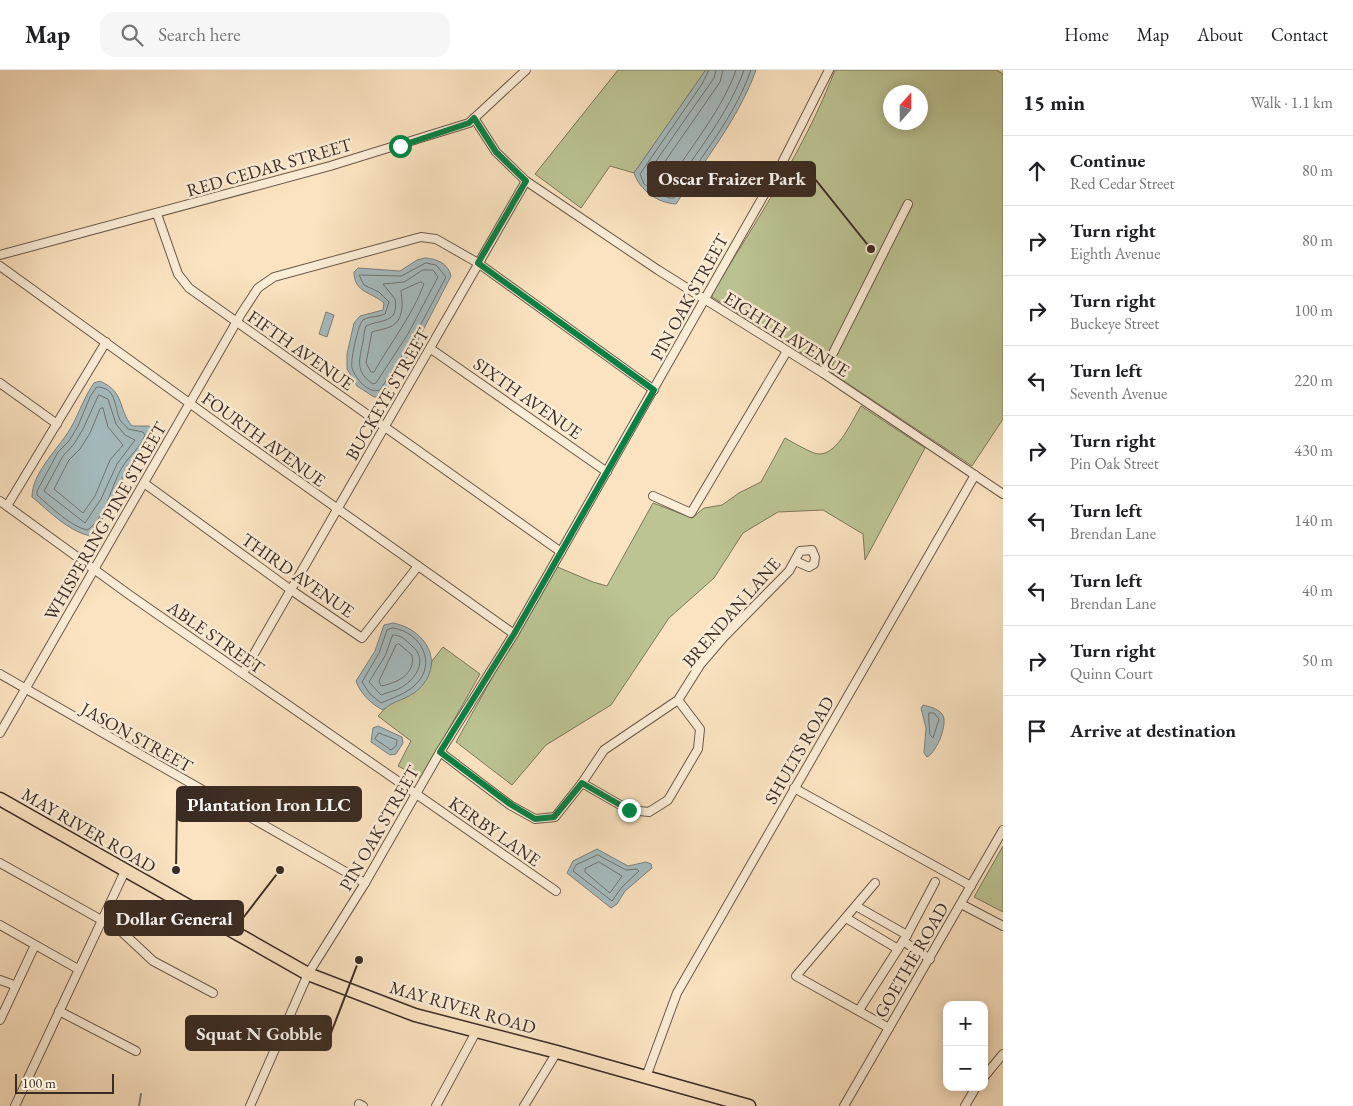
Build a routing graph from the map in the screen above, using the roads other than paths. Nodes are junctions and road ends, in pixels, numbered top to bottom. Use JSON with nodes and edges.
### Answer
{"nodes":[{"id":1,"x":526,"y":70,"type":"edge"},
{"id":2,"x":828,"y":70,"type":"edge"},
{"id":3,"x":474,"y":118,"type":"junction"},
{"id":4,"x":526,"y":181,"type":"junction"},
{"id":5,"x":908,"y":204,"type":"dead end"},
{"id":6,"x":157,"y":214,"type":"junction"},
{"id":7,"x":0,"y":255,"type":"edge"},
{"id":8,"x":478,"y":263,"type":"junction"},
{"id":9,"x":0,"y":266,"type":"edge"},
{"id":10,"x":704,"y":299,"type":"junction"},
{"id":11,"x":236,"y":323,"type":"junction"},
{"id":12,"x":106,"y":342,"type":"junction"},
{"id":13,"x":431,"y":348,"type":"junction"},
{"id":14,"x":786,"y":351,"type":"junction"},
{"id":15,"x":823,"y":374,"type":"junction"},
{"id":16,"x":0,"y":383,"type":"edge"},
{"id":17,"x":654,"y":390,"type":"junction"},
{"id":18,"x":190,"y":404,"type":"junction"},
{"id":19,"x":57,"y":424,"type":"junction"},
{"id":20,"x":385,"y":428,"type":"junction"},
{"id":21,"x":607,"y":472,"type":"junction"},
{"id":22,"x":975,"y":475,"type":"junction"},
{"id":23,"x":144,"y":483,"type":"junction"},
{"id":24,"x":1003,"y":494,"type":"edge"},
{"id":25,"x":653,"y":496,"type":"dead end"},
{"id":26,"x":0,"y":500,"type":"edge"},
{"id":27,"x":7,"y":506,"type":"junction"},
{"id":28,"x":338,"y":510,"type":"junction"},
{"id":29,"x":561,"y":552,"type":"junction"},
{"id":30,"x":795,"y":561,"type":"dead end"},
{"id":31,"x":418,"y":566,"type":"junction"},
{"id":32,"x":94,"y":569,"type":"junction"},
{"id":33,"x":291,"y":590,"type":"junction"},
{"id":34,"x":514,"y":634,"type":"junction"},
{"id":35,"x":242,"y":673,"type":"junction"},
{"id":36,"x":0,"y":674,"type":"edge"},
{"id":37,"x":25,"y":690,"type":"junction"},
{"id":38,"x":678,"y":700,"type":"junction"},
{"id":39,"x":0,"y":733,"type":"edge"},
{"id":40,"x":440,"y":752,"type":"junction"},
{"id":41,"x":582,"y":783,"type":"junction"},
{"id":42,"x":794,"y":788,"type":"junction"},
{"id":43,"x":417,"y":794,"type":"junction"},
{"id":44,"x":0,"y":799,"type":"edge"},
{"id":45,"x":1003,"y":830,"type":"edge"},
{"id":46,"x":0,"y":862,"type":"edge"},
{"id":47,"x":126,"y":871,"type":"junction"},
{"id":48,"x":935,"y":882,"type":"dead end"},
{"id":49,"x":365,"y":883,"type":"junction"},
{"id":50,"x":875,"y":883,"type":"dead end"},
{"id":51,"x":971,"y":886,"type":"junction"},
{"id":52,"x":556,"y":891,"type":"dead end"},
{"id":53,"x":960,"y":904,"type":"junction"},
{"id":54,"x":856,"y":906,"type":"junction"},
{"id":55,"x":846,"y":918,"type":"junction"},
{"id":56,"x":102,"y":920,"type":"junction"},
{"id":57,"x":0,"y":925,"type":"edge"},
{"id":58,"x":1003,"y":926,"type":"edge"},
{"id":59,"x":905,"y":938,"type":"junction"},
{"id":60,"x":35,"y":945,"type":"junction"},
{"id":61,"x":898,"y":949,"type":"junction"},
{"id":62,"x":930,"y":959,"type":"junction"},
{"id":63,"x":78,"y":969,"type":"junction"},
{"id":64,"x":308,"y":974,"type":"junction"},
{"id":65,"x":0,"y":980,"type":"edge"},
{"id":66,"x":14,"y":985,"type":"junction"},
{"id":67,"x":213,"y":993,"type":"dead end"},
{"id":68,"x":859,"y":1010,"type":"junction"},
{"id":69,"x":59,"y":1011,"type":"junction"},
{"id":70,"x":0,"y":1020,"type":"edge"},
{"id":71,"x":889,"y":1028,"type":"junction"},
{"id":72,"x":477,"y":1030,"type":"junction"},
{"id":73,"x":136,"y":1051,"type":"dead end"},
{"id":74,"x":557,"y":1052,"type":"junction"},
{"id":75,"x":1002,"y":1058,"type":"edge"},
{"id":76,"x":988,"y":1073,"type":"edge"},
{"id":77,"x":646,"y":1077,"type":"junction"},
{"id":78,"x":974,"y":1091,"type":"edge"},
{"id":79,"x":15,"y":1106,"type":"edge"},
{"id":80,"x":250,"y":1106,"type":"edge"},
{"id":81,"x":436,"y":1106,"type":"edge"},
{"id":82,"x":524,"y":1106,"type":"edge"},
{"id":83,"x":749,"y":1106,"type":"edge"},
{"id":84,"x":844,"y":1106,"type":"edge"},
{"id":85,"x":965,"y":1106,"type":"edge"}],
"edges":[{"from":1,"to":3,"type":"street","name":"RED CEDAR STREET"},
{"from":2,"to":10,"type":"street","name":"PIN OAK STREET"},
{"from":3,"to":4,"type":"street","name":"EIGHTH AVENUE"},
{"from":3,"to":6,"type":"street","name":"RED CEDAR STREET"},
{"from":4,"to":8,"type":"street","name":"BUCKEYE STREET"},
{"from":4,"to":10,"type":"street","name":"EIGHTH AVENUE"},
{"from":5,"to":15,"type":"street"},
{"from":6,"to":7,"type":"street","name":"RED CEDAR STREET"},
{"from":6,"to":11,"type":"street","name":"FIFTH AVENUE"},
{"from":8,"to":11,"type":"street","name":"WHISPERING PINE STREET"},
{"from":8,"to":13,"type":"street","name":"BUCKEYE STREET"},
{"from":8,"to":17,"type":"street","name":"WHISPERING PINE STREET"},
{"from":9,"to":12,"type":"street","name":"FOURTH AVENUE"},
{"from":10,"to":14,"type":"street","name":"EIGHTH AVENUE"},
{"from":10,"to":17,"type":"street","name":"PIN OAK STREET"},
{"from":11,"to":18,"type":"street","name":"WHISPERING PINE STREET"},
{"from":11,"to":20,"type":"street","name":"FIFTH AVENUE"},
{"from":12,"to":18,"type":"street","name":"FOURTH AVENUE"},
{"from":12,"to":19,"type":"street"},
{"from":13,"to":20,"type":"street","name":"BUCKEYE STREET"},
{"from":13,"to":21,"type":"street","name":"SIXTH AVENUE"},
{"from":14,"to":15,"type":"street","name":"EIGHTH AVENUE"},
{"from":14,"to":25,"type":"street"},
{"from":15,"to":22,"type":"street","name":"EIGHTH AVENUE"},
{"from":16,"to":19,"type":"street"},
{"from":17,"to":21,"type":"street","name":"PIN OAK STREET"},
{"from":18,"to":23,"type":"street","name":"WHISPERING PINE STREET"},
{"from":18,"to":28,"type":"street","name":"FOURTH AVENUE"},
{"from":19,"to":27,"type":"street"},
{"from":20,"to":28,"type":"street","name":"BUCKEYE STREET"},
{"from":20,"to":29,"type":"street","name":"FIFTH AVENUE"},
{"from":21,"to":29,"type":"street","name":"PIN OAK STREET"},
{"from":22,"to":24,"type":"street"},
{"from":22,"to":42,"type":"street","name":"SHULTS ROAD"},
{"from":23,"to":32,"type":"street","name":"WHISPERING PINE STREET"},
{"from":23,"to":33,"type":"street","name":"THIRD AVENUE"},
{"from":26,"to":27,"type":"street","name":"ABLE STREET"},
{"from":27,"to":32,"type":"street","name":"ABLE STREET"},
{"from":28,"to":31,"type":"street","name":"FOURTH AVENUE"},
{"from":28,"to":33,"type":"street","name":"BUCKEYE STREET"},
{"from":29,"to":34,"type":"street","name":"PIN OAK STREET"},
{"from":30,"to":38,"type":"street","name":"BRENDAN LANE"},
{"from":31,"to":33,"type":"street","name":"THIRD AVENUE"},
{"from":31,"to":34,"type":"street","name":"FOURTH AVENUE"},
{"from":32,"to":35,"type":"street","name":"ABLE STREET"},
{"from":32,"to":37,"type":"street","name":"WHISPERING PINE STREET"},
{"from":33,"to":35,"type":"street","name":"BUCKEYE STREET"},
{"from":34,"to":40,"type":"street","name":"PIN OAK STREET"},
{"from":35,"to":43,"type":"street","name":"ABLE STREET"},
{"from":36,"to":37,"type":"street","name":"JASON STREET"},
{"from":37,"to":39,"type":"street","name":"WHISPERING PINE STREET"},
{"from":37,"to":49,"type":"street","name":"JASON STREET"},
{"from":38,"to":41,"type":"street","name":"BRENDAN LANE"},
{"from":38,"to":41,"type":"street"},
{"from":40,"to":41,"type":"street","name":"BRENDAN LANE"},
{"from":40,"to":43,"type":"street","name":"PIN OAK STREET"},
{"from":42,"to":51,"type":"street"},
{"from":42,"to":77,"type":"street","name":"SHULTS ROAD"},
{"from":43,"to":49,"type":"street","name":"PIN OAK STREET"},
{"from":43,"to":52,"type":"street","name":"KERBY LANE"},
{"from":44,"to":47,"type":"main road","name":"MAY RIVER ROAD"},
{"from":45,"to":51,"type":"street","name":"GOETHE ROAD"},
{"from":46,"to":56,"type":"street"},
{"from":47,"to":56,"type":"street"},
{"from":47,"to":64,"type":"main road","name":"MAY RIVER ROAD"},
{"from":48,"to":59,"type":"street"},
{"from":49,"to":64,"type":"street","name":"PIN OAK STREET"},
{"from":50,"to":54,"type":"street"},
{"from":51,"to":53,"type":"street","name":"GOETHE ROAD"},
{"from":53,"to":58,"type":"street"},
{"from":53,"to":62,"type":"street","name":"GOETHE ROAD"},
{"from":54,"to":55,"type":"street"},
{"from":54,"to":59,"type":"street"},
{"from":55,"to":61,"type":"street"},
{"from":55,"to":68,"type":"street"},
{"from":56,"to":63,"type":"street"},
{"from":56,"to":67,"type":"street"},
{"from":57,"to":60,"type":"street"},
{"from":59,"to":61,"type":"street"},
{"from":59,"to":62,"type":"street"},
{"from":60,"to":63,"type":"street"},
{"from":60,"to":66,"type":"street"},
{"from":61,"to":68,"type":"street"},
{"from":62,"to":71,"type":"street","name":"GOETHE ROAD"},
{"from":63,"to":69,"type":"street"},
{"from":64,"to":72,"type":"main road","name":"MAY RIVER ROAD"},
{"from":64,"to":80,"type":"street","name":"PIN OAK STREET"},
{"from":65,"to":66,"type":"street"},
{"from":66,"to":70,"type":"street"},
{"from":68,"to":71,"type":"street"},
{"from":69,"to":73,"type":"street"},
{"from":69,"to":79,"type":"street"},
{"from":71,"to":84,"type":"street","name":"GOETHE ROAD"},
{"from":72,"to":74,"type":"main road","name":"MAY RIVER ROAD"},
{"from":72,"to":81,"type":"street"},
{"from":74,"to":77,"type":"main road","name":"MAY RIVER ROAD"},
{"from":74,"to":82,"type":"street"},
{"from":75,"to":76,"type":"street"},
{"from":77,"to":83,"type":"main road","name":"MAY RIVER ROAD"},
{"from":78,"to":85,"type":"street"}]}
